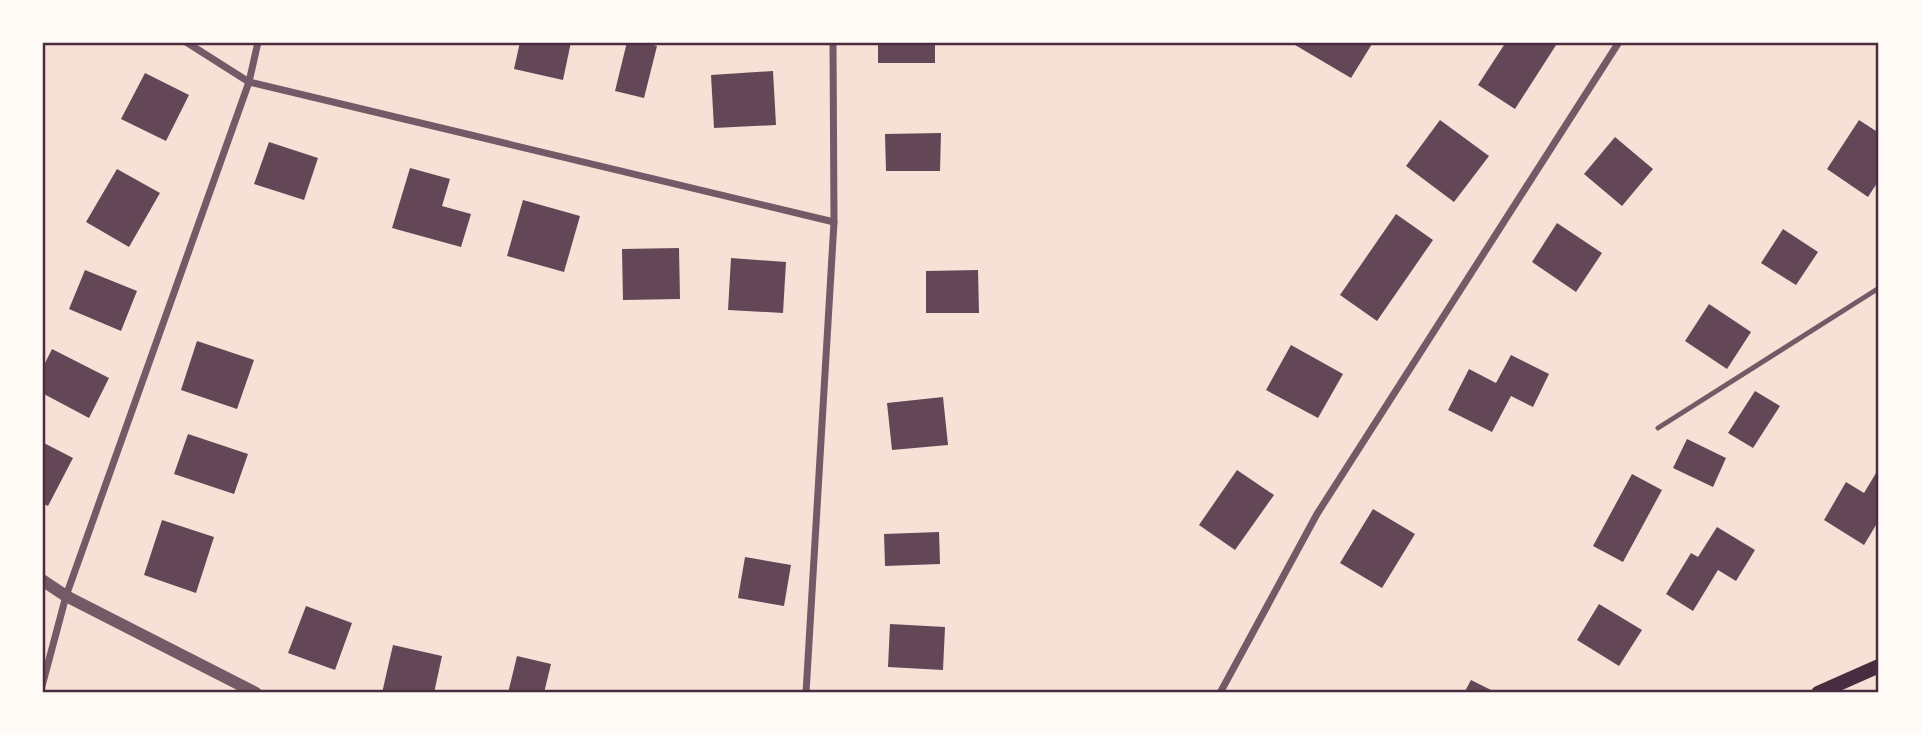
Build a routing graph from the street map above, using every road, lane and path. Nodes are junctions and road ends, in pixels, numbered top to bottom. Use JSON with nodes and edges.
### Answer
{"nodes":[{"id":1,"x":186,"y":42,"type":"edge"},
{"id":2,"x":258,"y":42,"type":"edge"},
{"id":3,"x":833,"y":42,"type":"edge"},
{"id":4,"x":1619,"y":42,"type":"edge"},
{"id":5,"x":249,"y":82,"type":"junction"},
{"id":6,"x":834,"y":222,"type":"junction"},
{"id":7,"x":1879,"y":288,"type":"edge"},
{"id":8,"x":1658,"y":428,"type":"dead end"},
{"id":9,"x":42,"y":580,"type":"edge"},
{"id":10,"x":66,"y":596,"type":"junction"},
{"id":11,"x":1879,"y":666,"type":"edge"},
{"id":12,"x":42,"y":686,"type":"edge"},
{"id":13,"x":256,"y":693,"type":"edge"},
{"id":14,"x":806,"y":693,"type":"edge"},
{"id":15,"x":1220,"y":693,"type":"edge"},
{"id":16,"x":1818,"y":693,"type":"edge"}],
"edges":[{"from":1,"to":5,"type":"street"},
{"from":2,"to":5,"type":"street"},
{"from":3,"to":6,"type":"street"},
{"from":4,"to":15,"type":"street"},
{"from":5,"to":6,"type":"street"},
{"from":5,"to":10,"type":"street"},
{"from":6,"to":14,"type":"street"},
{"from":7,"to":8,"type":"lane"},
{"from":9,"to":10,"type":"street"},
{"from":10,"to":12,"type":"street"},
{"from":10,"to":13,"type":"street"},
{"from":11,"to":16,"type":"main road"}]}
